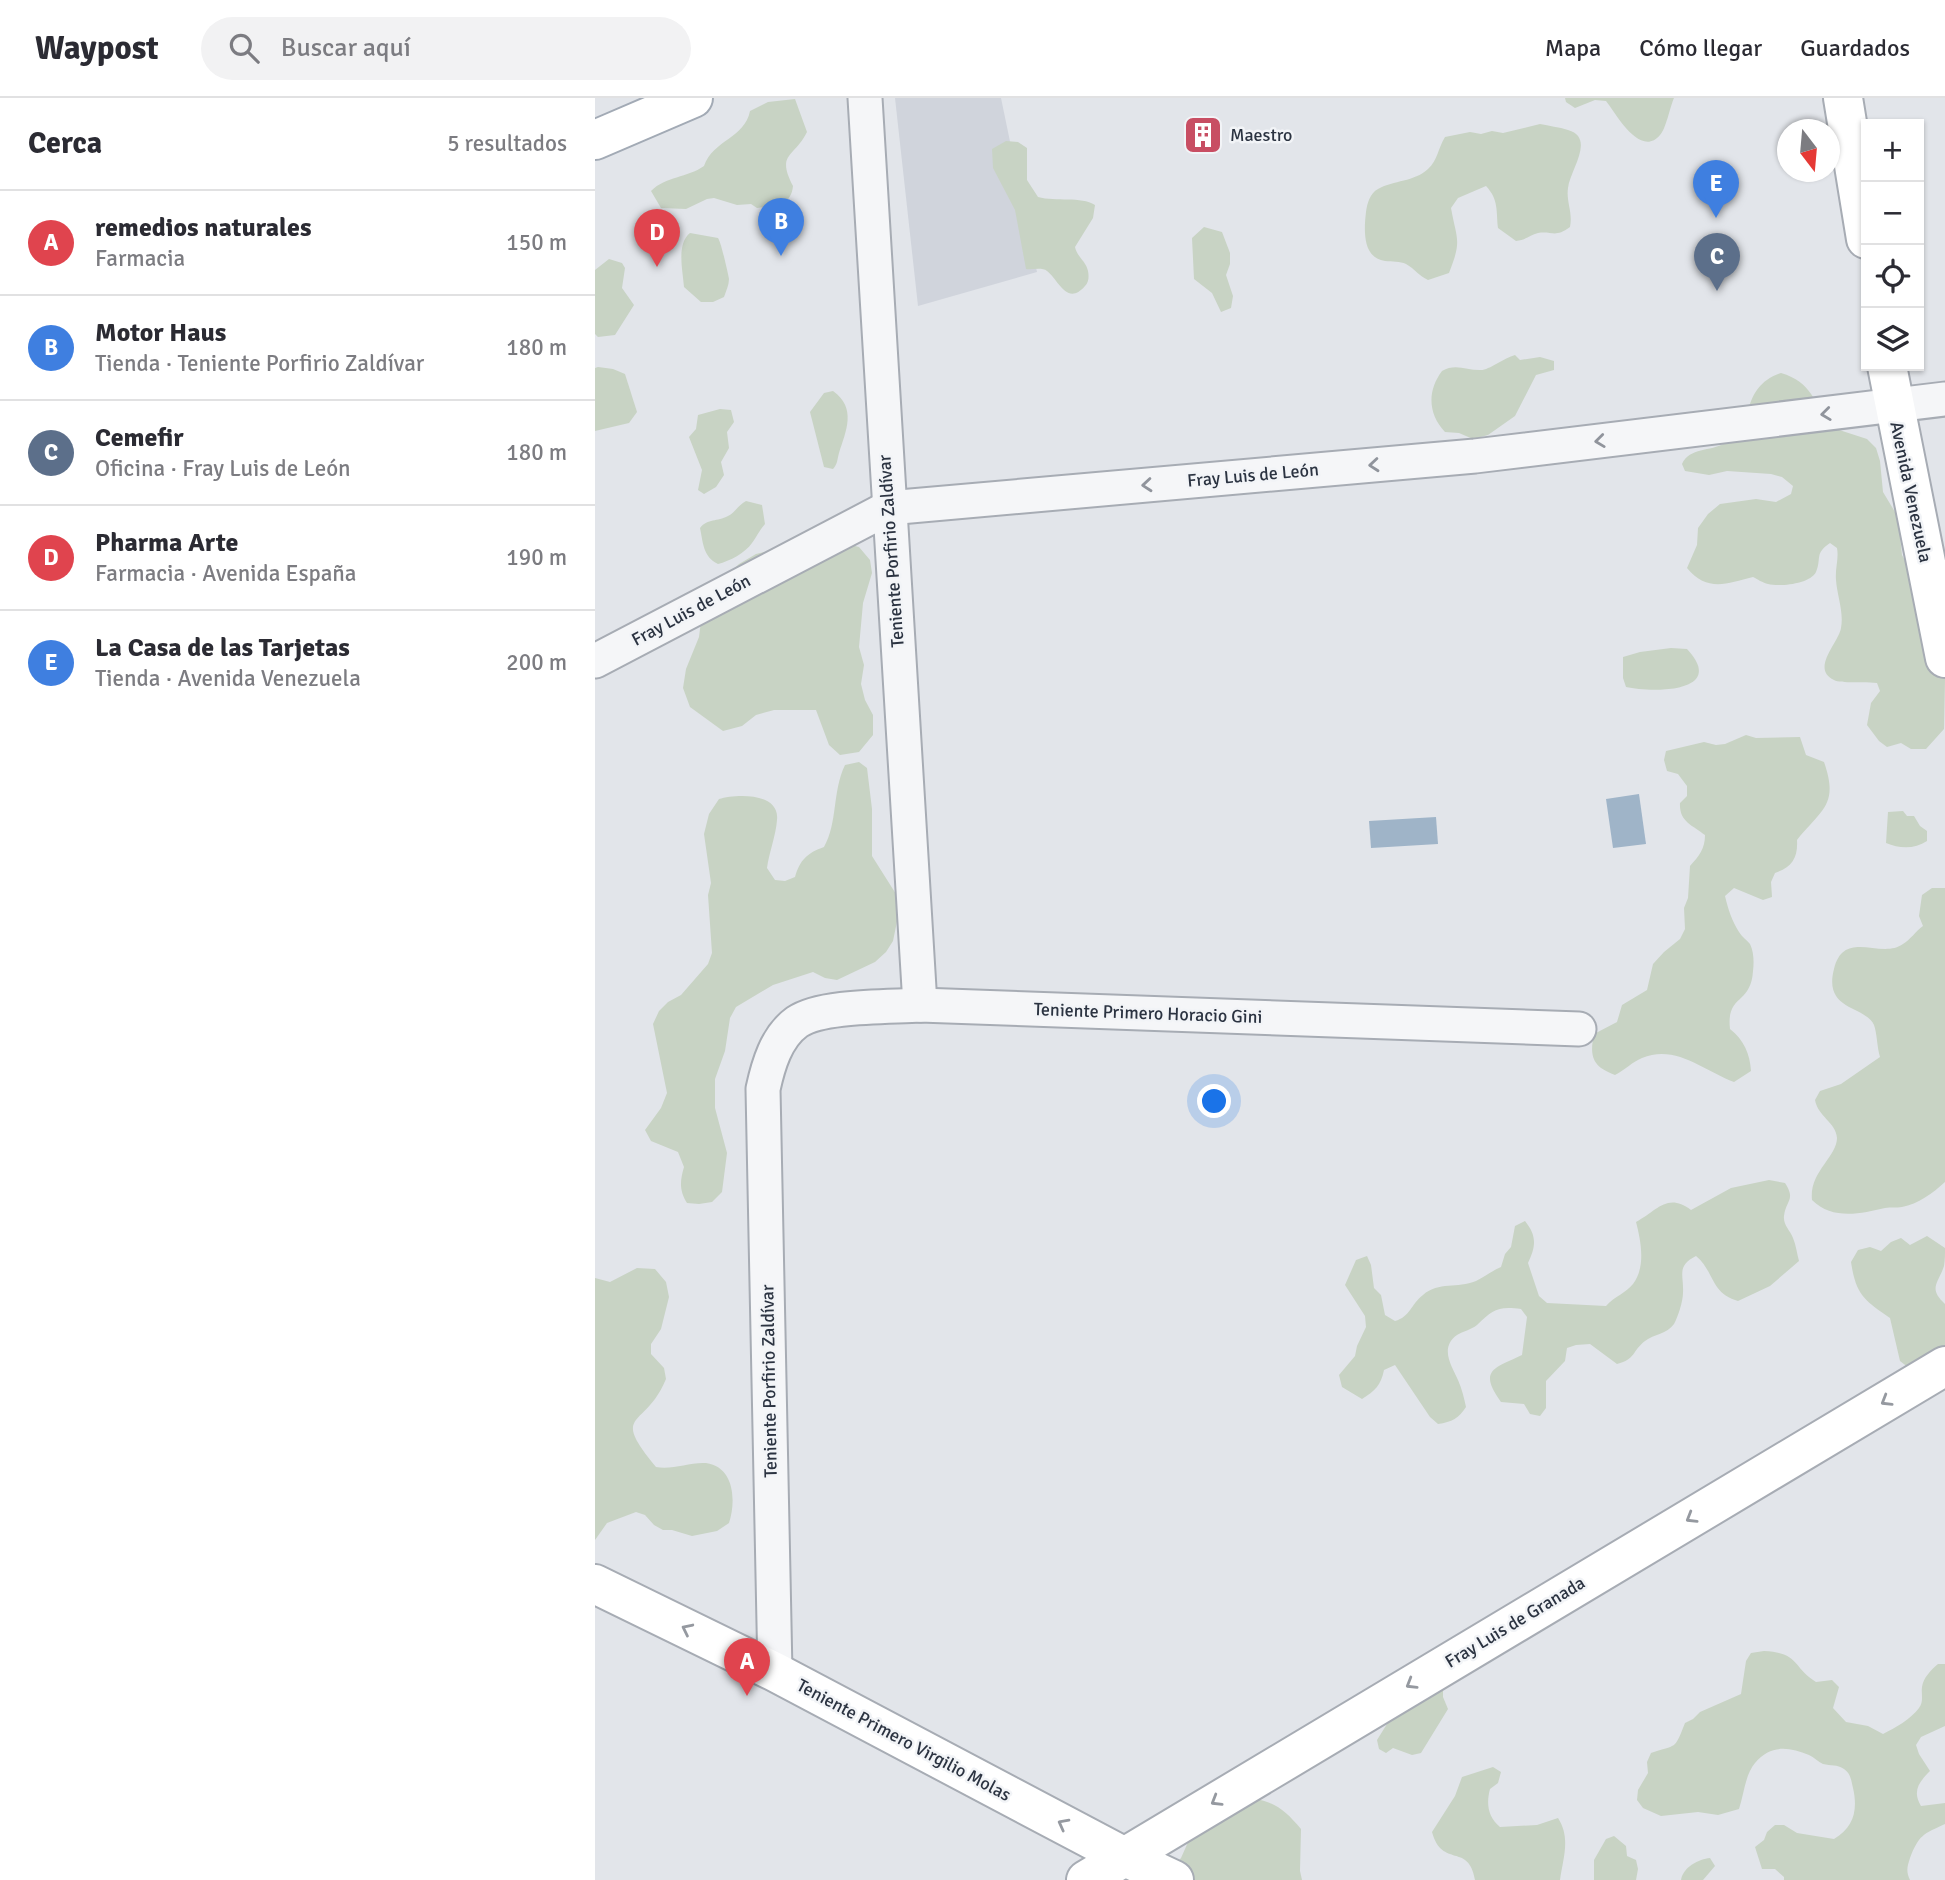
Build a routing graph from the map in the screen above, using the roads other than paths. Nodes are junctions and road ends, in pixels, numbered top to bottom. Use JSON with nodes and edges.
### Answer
{"nodes":[{"id":1,"x":693,"y":98,"type":"edge"},
{"id":2,"x":865,"y":98,"type":"edge"},
{"id":3,"x":1843,"y":98,"type":"edge"},
{"id":4,"x":595,"y":140,"type":"edge"},
{"id":5,"x":1861,"y":208,"type":"edge"},
{"id":6,"x":1888,"y":371,"type":"edge"},
{"id":7,"x":1945,"y":399,"type":"edge"},
{"id":8,"x":1893,"y":406,"type":"junction"},
{"id":9,"x":888,"y":508,"type":"junction"},
{"id":10,"x":1945,"y":658,"type":"edge"},
{"id":11,"x":595,"y":661,"type":"edge"},
{"id":12,"x":920,"y":1004,"type":"junction"},
{"id":13,"x":1579,"y":1029,"type":"dead end"},
{"id":14,"x":763,"y":1089,"type":"joint"},
{"id":15,"x":1945,"y":1366,"type":"edge"},
{"id":16,"x":595,"y":1584,"type":"edge"},
{"id":17,"x":775,"y":1672,"type":"junction"},
{"id":18,"x":1123,"y":1856,"type":"junction"},
{"id":19,"x":1086,"y":1880,"type":"edge"},
{"id":20,"x":1174,"y":1880,"type":"edge"}],
"edges":[{"from":1,"to":4,"type":"street"},
{"from":2,"to":9,"type":"street","name":"Teniente Porfirio Zaldívar"},
{"from":3,"to":5,"type":"street"},
{"from":6,"to":8,"type":"street","name":"Avenida Venezuela"},
{"from":7,"to":8,"type":"street","name":"Fray Luis de León"},
{"from":8,"to":9,"type":"street","name":"Fray Luis de León","one_way":true},
{"from":8,"to":10,"type":"street","name":"Avenida Venezuela"},
{"from":9,"to":11,"type":"street","name":"Fray Luis de León"},
{"from":9,"to":12,"type":"street","name":"Teniente Porfirio Zaldívar"},
{"from":12,"to":13,"type":"street","name":"Teniente Primero Horacio Gini"},
{"from":12,"to":14,"type":"street","name":"Teniente Primero Horacio Gini"},
{"from":14,"to":17,"type":"street","name":"Teniente Porfirio Zaldívar"},
{"from":15,"to":18,"type":"street","name":"Fray Luis de Granada","one_way":true},
{"from":17,"to":16,"type":"street","name":"Teniente Primero Virgilio Molas","one_way":true},
{"from":18,"to":17,"type":"street","name":"Teniente Primero Virgilio Molas","one_way":true},
{"from":18,"to":19,"type":"street","name":"Fray Luis de Granada"},
{"from":18,"to":20,"type":"street","name":"Teniente Primero Virgilio Molas"}]}
